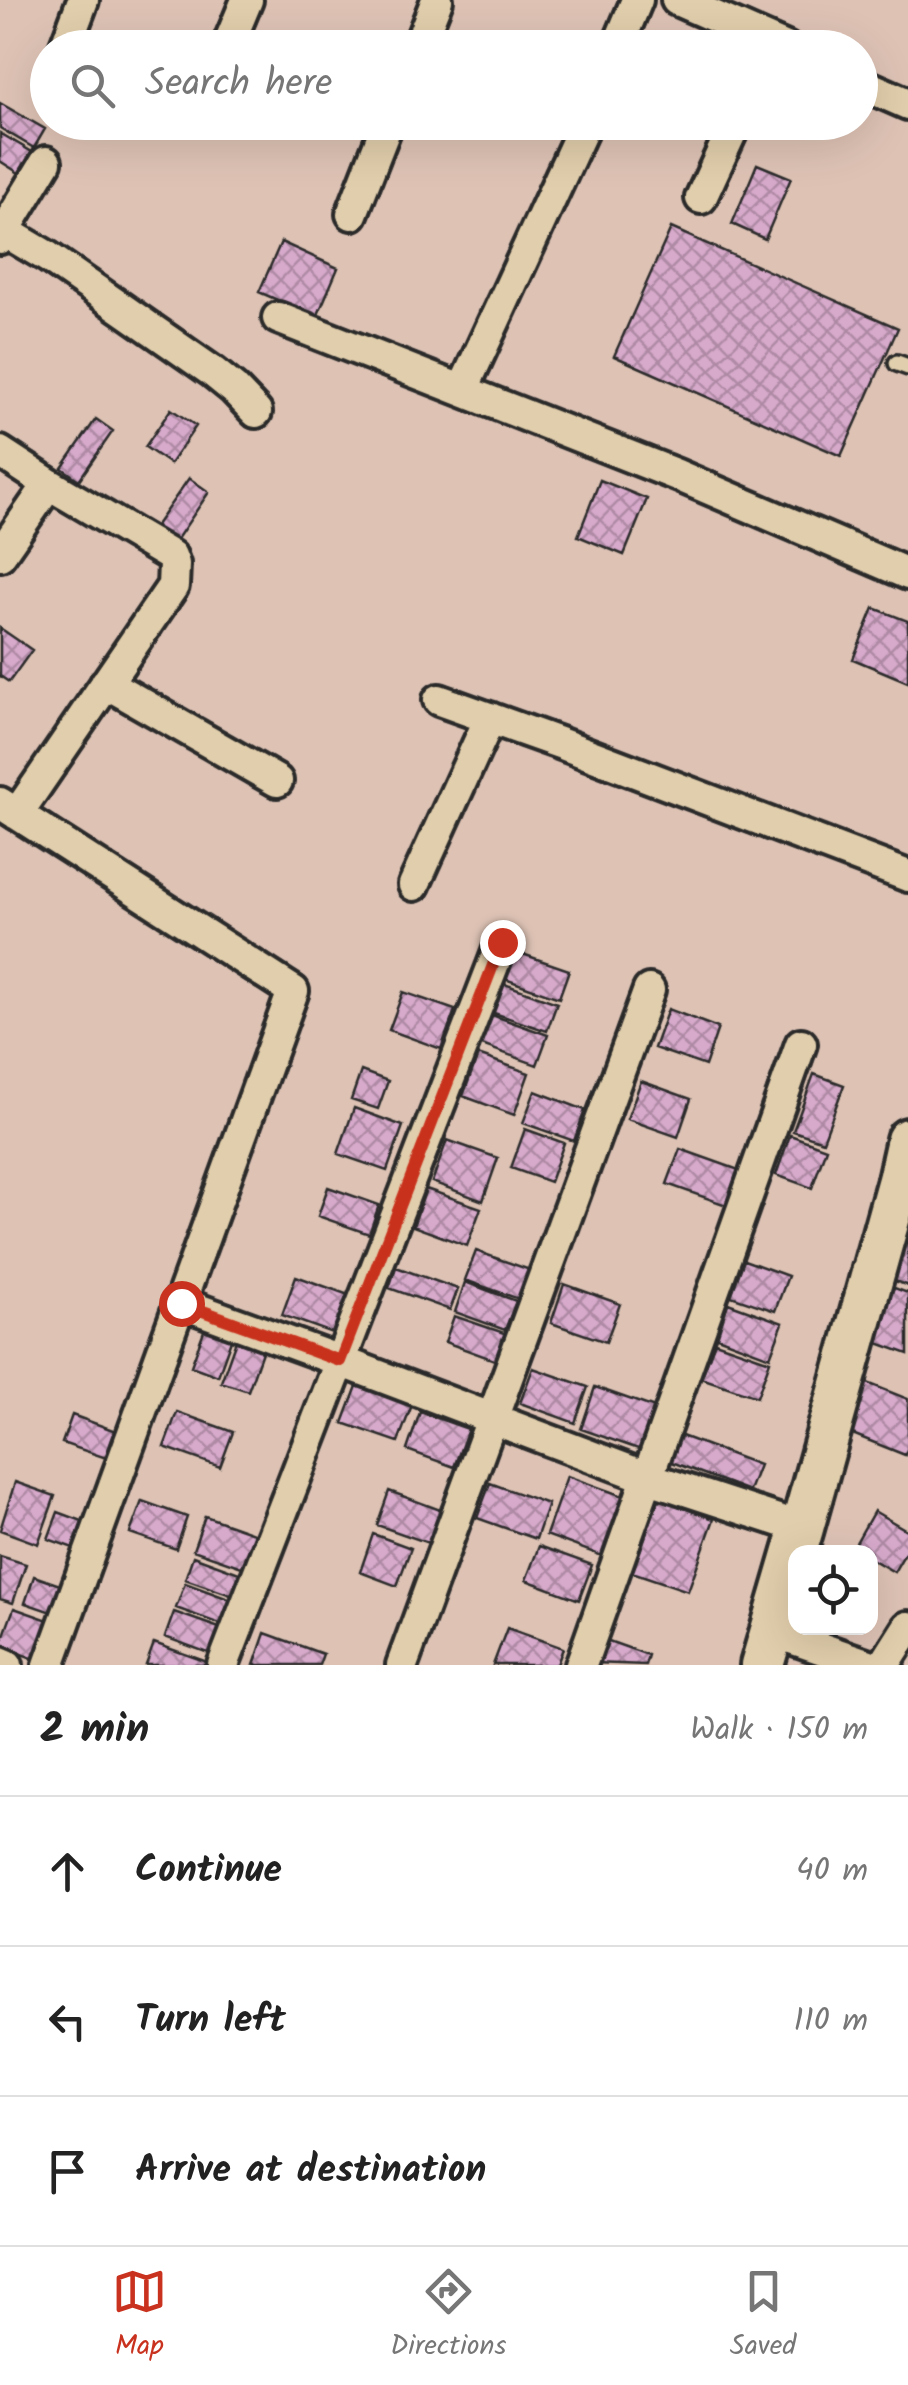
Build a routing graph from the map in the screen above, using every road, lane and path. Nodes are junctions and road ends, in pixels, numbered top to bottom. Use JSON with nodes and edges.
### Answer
{"nodes":[{"id":1,"x":83,"y":0,"type":"edge"},
{"id":2,"x":246,"y":0,"type":"edge"},
{"id":3,"x":436,"y":0,"type":"edge"},
{"id":4,"x":636,"y":0,"type":"edge"},
{"id":5,"x":677,"y":0,"type":"edge"},
{"id":6,"x":71,"y":30,"type":"edge"},
{"id":7,"x":234,"y":30,"type":"edge"},
{"id":8,"x":425,"y":30,"type":"edge"},
{"id":9,"x":624,"y":30,"type":"edge"},
{"id":10,"x":742,"y":30,"type":"edge"},
{"id":11,"x":878,"y":91,"type":"edge"},
{"id":12,"x":908,"y":104,"type":"edge"},
{"id":13,"x":381,"y":140,"type":"edge"},
{"id":14,"x":578,"y":140,"type":"edge"},
{"id":15,"x":728,"y":140,"type":"edge"},
{"id":16,"x":46,"y":162,"type":"dead end"},
{"id":17,"x":702,"y":198,"type":"dead end"},
{"id":18,"x":352,"y":214,"type":"dead end"},
{"id":19,"x":2,"y":234,"type":"edge"},
{"id":20,"x":278,"y":318,"type":"dead end"},
{"id":21,"x":463,"y":389,"type":"junction"},
{"id":22,"x":256,"y":412,"type":"dead end"},
{"id":23,"x":0,"y":452,"type":"edge"},
{"id":24,"x":49,"y":484,"type":"junction"},
{"id":25,"x":0,"y":555,"type":"edge"},
{"id":26,"x":908,"y":574,"type":"edge"},
{"id":27,"x":106,"y":683,"type":"junction"},
{"id":28,"x":439,"y":700,"type":"dead end"},
{"id":29,"x":490,"y":718,"type":"junction"},
{"id":30,"x":277,"y":781,"type":"dead end"},
{"id":31,"x":8,"y":808,"type":"edge"},
{"id":32,"x":908,"y":876,"type":"edge"},
{"id":33,"x":414,"y":885,"type":"dead end"},
{"id":34,"x":502,"y":942,"type":"dead end"},
{"id":35,"x":649,"y":990,"type":"dead end"},
{"id":36,"x":800,"y":1044,"type":"dead end"},
{"id":37,"x":905,"y":1168,"type":"edge"},
{"id":38,"x":181,"y":1303,"type":"junction"},
{"id":39,"x":340,"y":1361,"type":"junction"},
{"id":40,"x":492,"y":1420,"type":"junction"},
{"id":41,"x":649,"y":1478,"type":"junction"},
{"id":42,"x":802,"y":1528,"type":"junction"},
{"id":43,"x":908,"y":1627,"type":"edge"},
{"id":44,"x":766,"y":1648,"type":"edge"},
{"id":45,"x":0,"y":1662,"type":"edge"},
{"id":46,"x":7,"y":1665,"type":"edge"},
{"id":47,"x":49,"y":1665,"type":"edge"},
{"id":48,"x":224,"y":1665,"type":"edge"},
{"id":49,"x":402,"y":1665,"type":"edge"},
{"id":50,"x":581,"y":1665,"type":"edge"},
{"id":51,"x":869,"y":1665,"type":"edge"},
{"id":52,"x":884,"y":1665,"type":"edge"}],
"edges":[{"from":1,"to":6,"type":"street"},
{"from":2,"to":7,"type":"street"},
{"from":3,"to":8,"type":"street"},
{"from":4,"to":9,"type":"street"},
{"from":5,"to":10,"type":"street"},
{"from":11,"to":12,"type":"street"},
{"from":13,"to":18,"type":"street"},
{"from":14,"to":21,"type":"street"},
{"from":15,"to":17,"type":"street"},
{"from":16,"to":19,"type":"street"},
{"from":19,"to":22,"type":"street"},
{"from":20,"to":21,"type":"street"},
{"from":21,"to":26,"type":"street"},
{"from":23,"to":24,"type":"street"},
{"from":24,"to":25,"type":"street"},
{"from":24,"to":27,"type":"street"},
{"from":27,"to":30,"type":"street"},
{"from":27,"to":31,"type":"street"},
{"from":28,"to":29,"type":"street"},
{"from":29,"to":32,"type":"street"},
{"from":29,"to":33,"type":"street"},
{"from":31,"to":38,"type":"street"},
{"from":34,"to":39,"type":"street"},
{"from":35,"to":40,"type":"street"},
{"from":36,"to":41,"type":"street"},
{"from":37,"to":42,"type":"street"},
{"from":38,"to":39,"type":"street"},
{"from":38,"to":47,"type":"street"},
{"from":39,"to":40,"type":"street"},
{"from":39,"to":48,"type":"street"},
{"from":40,"to":41,"type":"street"},
{"from":40,"to":49,"type":"street"},
{"from":41,"to":42,"type":"street"},
{"from":41,"to":50,"type":"street"},
{"from":42,"to":44,"type":"street"},
{"from":43,"to":52,"type":"street"},
{"from":44,"to":51,"type":"street"},
{"from":45,"to":46,"type":"street"}]}
